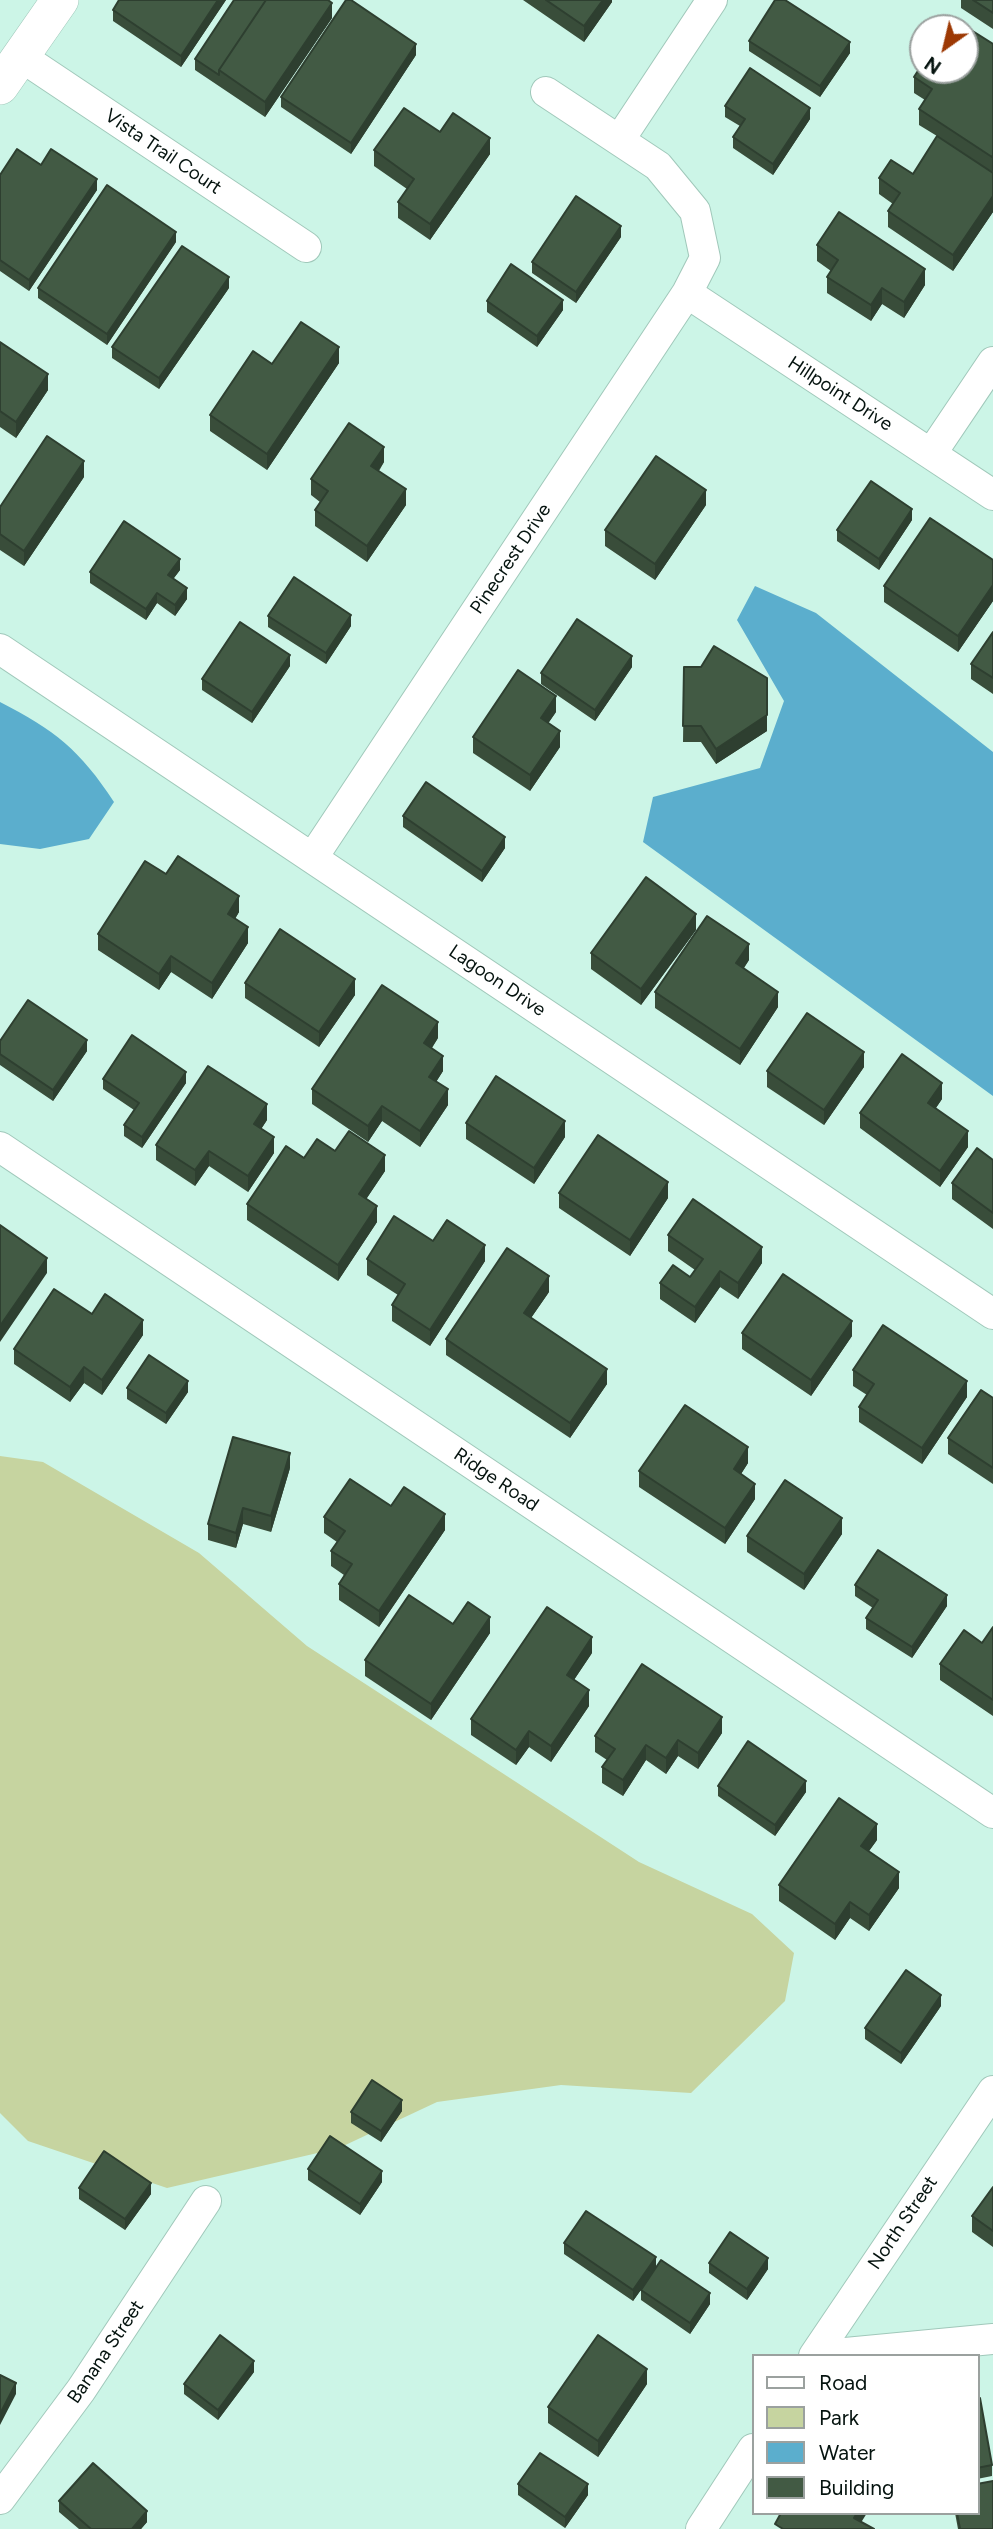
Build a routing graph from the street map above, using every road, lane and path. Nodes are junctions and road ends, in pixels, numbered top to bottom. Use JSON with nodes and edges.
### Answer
{"nodes":[{"id":1,"x":60,"y":0,"type":"edge"},
{"id":2,"x":712,"y":0,"type":"edge"},
{"id":3,"x":20,"y":56,"type":"junction"},
{"id":4,"x":0,"y":86,"type":"edge"},
{"id":5,"x":547,"y":92,"type":"dead end"},
{"id":6,"x":620,"y":139,"type":"junction"},
{"id":7,"x":306,"y":247,"type":"dead end"},
{"id":8,"x":687,"y":293,"type":"junction"},
{"id":9,"x":993,"y":362,"type":"edge"},
{"id":10,"x":931,"y":454,"type":"junction"},
{"id":11,"x":993,"y":495,"type":"edge"},
{"id":12,"x":0,"y":649,"type":"edge"},
{"id":13,"x":313,"y":857,"type":"junction"},
{"id":14,"x":0,"y":1147,"type":"edge"},
{"id":15,"x":993,"y":1314,"type":"edge"},
{"id":16,"x":993,"y":1813,"type":"edge"},
{"id":17,"x":993,"y":2091,"type":"edge"},
{"id":18,"x":206,"y":2201,"type":"dead end"},
{"id":19,"x":993,"y":2339,"type":"edge"},
{"id":20,"x":815,"y":2354,"type":"edge"},
{"id":21,"x":835,"y":2354,"type":"edge"},
{"id":22,"x":752,"y":2451,"type":"edge"},
{"id":23,"x":0,"y":2499,"type":"edge"},
{"id":24,"x":701,"y":2529,"type":"edge"}],
"edges":[{"from":1,"to":3,"type":"street"},
{"from":2,"to":6,"type":"street"},
{"from":3,"to":4,"type":"street"},
{"from":3,"to":7,"type":"street","name":"Vista Trail Court"},
{"from":5,"to":6,"type":"street"},
{"from":6,"to":8,"type":"street","name":"Pinecrest Drive"},
{"from":8,"to":10,"type":"street","name":"Hillpoint Drive"},
{"from":8,"to":13,"type":"street","name":"Pinecrest Drive"},
{"from":9,"to":10,"type":"street"},
{"from":10,"to":11,"type":"street","name":"Hillpoint Drive"},
{"from":12,"to":13,"type":"street","name":"Lagoon Drive"},
{"from":13,"to":15,"type":"street","name":"Lagoon Drive"},
{"from":14,"to":16,"type":"street","name":"Ridge Road"},
{"from":17,"to":20,"type":"street","name":"North Street"},
{"from":18,"to":23,"type":"street","name":"Banana Street"},
{"from":19,"to":21,"type":"street"},
{"from":22,"to":24,"type":"street"}]}
